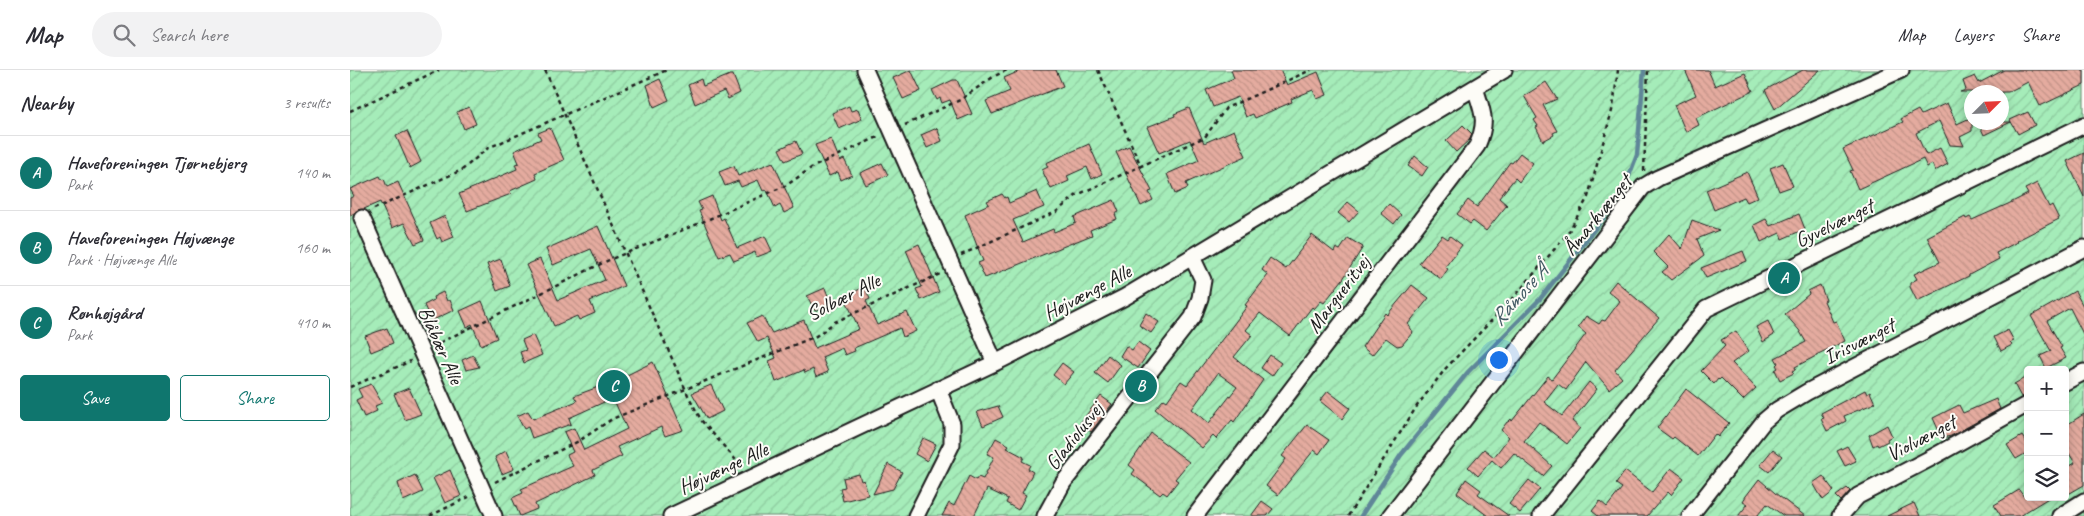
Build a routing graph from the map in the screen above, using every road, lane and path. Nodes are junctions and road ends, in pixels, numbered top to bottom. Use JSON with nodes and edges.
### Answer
{"nodes":[{"id":1,"x":439,"y":70,"type":"edge"},
{"id":2,"x":545,"y":70,"type":"edge"},
{"id":3,"x":667,"y":70,"type":"edge"},
{"id":4,"x":865,"y":70,"type":"edge"},
{"id":5,"x":1007,"y":70,"type":"edge"},
{"id":6,"x":1098,"y":70,"type":"edge"},
{"id":7,"x":1311,"y":70,"type":"edge"},
{"id":8,"x":1504,"y":70,"type":"edge"},
{"id":9,"x":1618,"y":70,"type":"edge"},
{"id":10,"x":1648,"y":70,"type":"edge"},
{"id":11,"x":1901,"y":70,"type":"edge"},
{"id":12,"x":1475,"y":88,"type":"junction"},
{"id":13,"x":350,"y":111,"type":"edge"},
{"id":14,"x":565,"y":116,"type":"junction"},
{"id":15,"x":2084,"y":125,"type":"edge"},
{"id":16,"x":892,"y":131,"type":"junction"},
{"id":17,"x":1141,"y":166,"type":"junction"},
{"id":18,"x":1643,"y":187,"type":"junction"},
{"id":19,"x":362,"y":218,"type":"joint"},
{"id":20,"x":2084,"y":248,"type":"edge"},
{"id":21,"x":626,"y":254,"type":"junction"},
{"id":22,"x":1192,"y":258,"type":"junction"},
{"id":23,"x":951,"y":264,"type":"junction"},
{"id":24,"x":422,"y":354,"type":"junction"},
{"id":25,"x":995,"y":363,"type":"junction"},
{"id":26,"x":2084,"y":372,"type":"edge"},
{"id":27,"x":2069,"y":380,"type":"edge"},
{"id":28,"x":350,"y":387,"type":"edge"},
{"id":29,"x":685,"y":388,"type":"junction"},
{"id":30,"x":938,"y":389,"type":"junction"},
{"id":31,"x":2024,"y":406,"type":"edge"},
{"id":32,"x":751,"y":479,"type":"junction"},
{"id":33,"x":482,"y":490,"type":"junction"},
{"id":34,"x":2084,"y":501,"type":"edge"},
{"id":35,"x":430,"y":516,"type":"edge"},
{"id":36,"x":494,"y":516,"type":"edge"},
{"id":37,"x":671,"y":516,"type":"edge"},
{"id":38,"x":916,"y":516,"type":"edge"},
{"id":39,"x":1045,"y":516,"type":"edge"},
{"id":40,"x":1195,"y":516,"type":"edge"},
{"id":41,"x":1348,"y":516,"type":"edge"},
{"id":42,"x":1390,"y":516,"type":"edge"},
{"id":43,"x":1541,"y":516,"type":"edge"},
{"id":44,"x":1690,"y":516,"type":"edge"},
{"id":45,"x":1840,"y":516,"type":"edge"},
{"id":46,"x":2060,"y":516,"type":"edge"}],
"edges":[{"from":1,"to":13,"type":"path"},
{"from":2,"to":14,"type":"path"},
{"from":3,"to":14,"type":"path"},
{"from":4,"to":16,"type":"street"},
{"from":5,"to":16,"type":"path"},
{"from":6,"to":17,"type":"path"},
{"from":7,"to":17,"type":"path","name":"Solbær Alle"},
{"from":8,"to":12,"type":"street","name":"Højvænge Alle"},
{"from":9,"to":41,"type":"path"},
{"from":10,"to":18,"type":"path"},
{"from":11,"to":18,"type":"street","name":"Åmarkvænget"},
{"from":12,"to":22,"type":"street","name":"Højvænge Alle"},
{"from":12,"to":40,"type":"street","name":"Margueritvej"},
{"from":14,"to":19,"type":"path"},
{"from":14,"to":21,"type":"path"},
{"from":15,"to":43,"type":"street","name":"Gyvelvænget"},
{"from":16,"to":21,"type":"path"},
{"from":16,"to":23,"type":"street"},
{"from":17,"to":23,"type":"path","name":"Solbær Alle"},
{"from":18,"to":42,"type":"street","name":"Åmarkvænget"},
{"from":19,"to":24,"type":"street","name":"Blåbær Alle"},
{"from":20,"to":44,"type":"street","name":"Irisvænget"},
{"from":21,"to":24,"type":"path"},
{"from":21,"to":29,"type":"path"},
{"from":22,"to":25,"type":"street","name":"Højvænge Alle"},
{"from":22,"to":39,"type":"street","name":"Gladiolusvej"},
{"from":23,"to":25,"type":"street"},
{"from":23,"to":29,"type":"path","name":"Solbær Alle"},
{"from":24,"to":28,"type":"path"},
{"from":24,"to":33,"type":"street","name":"Blåbær Alle"},
{"from":25,"to":30,"type":"street","name":"Højvænge Alle"},
{"from":26,"to":27,"type":"street"},
{"from":29,"to":32,"type":"path"},
{"from":29,"to":33,"type":"path","name":"Solbær Alle"},
{"from":30,"to":32,"type":"street","name":"Højvænge Alle"},
{"from":30,"to":38,"type":"street"},
{"from":31,"to":45,"type":"street","name":"Violvænget"},
{"from":32,"to":37,"type":"street","name":"Højvænge Alle"},
{"from":33,"to":35,"type":"path"},
{"from":33,"to":36,"type":"street","name":"Blåbær Alle"},
{"from":34,"to":46,"type":"street"}]}
